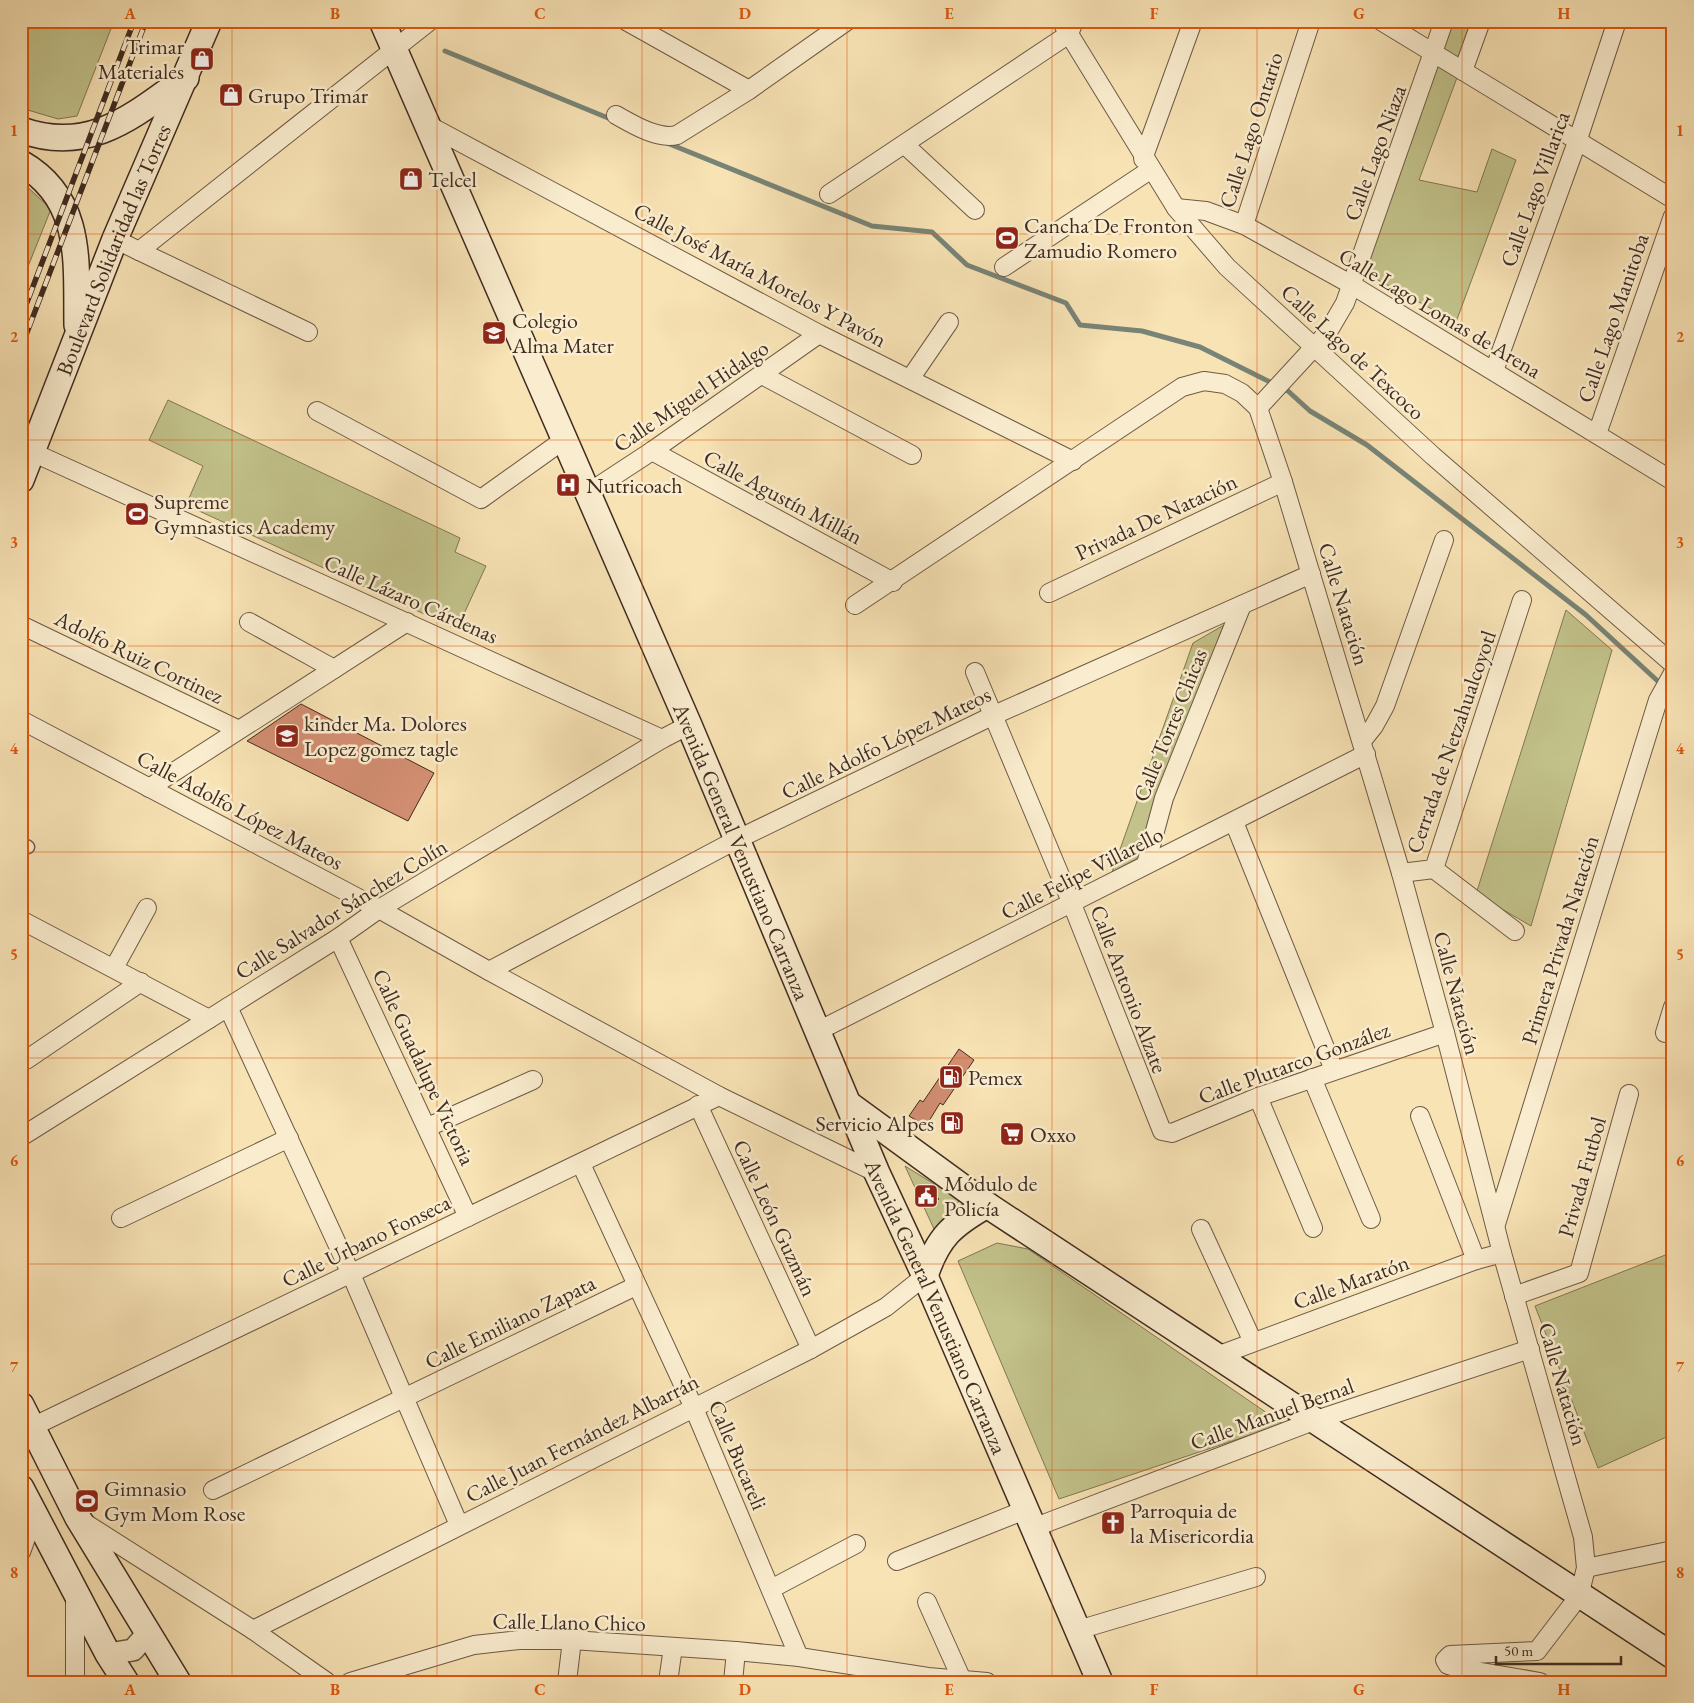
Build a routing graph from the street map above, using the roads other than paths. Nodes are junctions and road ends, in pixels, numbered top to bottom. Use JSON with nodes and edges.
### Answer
{"nodes":[{"id":1,"x":209,"y":21,"type":"edge"},
{"id":2,"x":382,"y":21,"type":"edge"},
{"id":3,"x":430,"y":21,"type":"edge"},
{"id":4,"x":626,"y":21,"type":"edge"},
{"id":5,"x":847,"y":21,"type":"edge"},
{"id":6,"x":1193,"y":21,"type":"edge"},
{"id":7,"x":1311,"y":21,"type":"edge"},
{"id":8,"x":1381,"y":21,"type":"edge"},
{"id":9,"x":1444,"y":21,"type":"edge"},
{"id":10,"x":1481,"y":21,"type":"edge"},
{"id":11,"x":1617,"y":21,"type":"edge"},
{"id":12,"x":1068,"y":26,"type":"edge"},
{"id":13,"x":394,"y":51,"type":"junction"},
{"id":14,"x":1434,"y":53,"type":"junction"},
{"id":15,"x":1463,"y":71,"type":"junction"},
{"id":16,"x":186,"y":78,"type":"junction"},
{"id":17,"x":749,"y":90,"type":"junction"},
{"id":18,"x":616,"y":115,"type":"dead end"},
{"id":19,"x":428,"y":124,"type":"junction"},
{"id":20,"x":21,"y":130,"type":"edge"},
{"id":21,"x":1577,"y":142,"type":"junction"},
{"id":22,"x":905,"y":145,"type":"junction"},
{"id":23,"x":21,"y":163,"type":"edge"},
{"id":24,"x":1147,"y":164,"type":"junction"},
{"id":25,"x":829,"y":194,"type":"dead end"},
{"id":26,"x":1673,"y":199,"type":"edge"},
{"id":27,"x":1176,"y":208,"type":"junction"},
{"id":28,"x":975,"y":210,"type":"dead end"},
{"id":29,"x":1673,"y":216,"type":"edge"},
{"id":30,"x":1244,"y":224,"type":"junction"},
{"id":31,"x":115,"y":240,"type":"junction"},
{"id":32,"x":139,"y":251,"type":"junction"},
{"id":33,"x":1004,"y":267,"type":"dead end"},
{"id":34,"x":1352,"y":285,"type":"junction"},
{"id":35,"x":949,"y":322,"type":"dead end"},
{"id":36,"x":308,"y":332,"type":"dead end"},
{"id":37,"x":819,"y":334,"type":"junction"},
{"id":38,"x":78,"y":338,"type":"junction"},
{"id":39,"x":1313,"y":348,"type":"junction"},
{"id":40,"x":1494,"y":371,"type":"junction"},
{"id":41,"x":762,"y":375,"type":"junction"},
{"id":42,"x":910,"y":379,"type":"junction"},
{"id":43,"x":1258,"y":408,"type":"junction"},
{"id":44,"x":317,"y":411,"type":"dead end"},
{"id":45,"x":1596,"y":434,"type":"junction"},
{"id":46,"x":565,"y":440,"type":"junction"},
{"id":47,"x":652,"y":451,"type":"junction"},
{"id":48,"x":32,"y":452,"type":"junction"},
{"id":49,"x":912,"y":456,"type":"dead end"},
{"id":50,"x":1073,"y":461,"type":"junction"},
{"id":51,"x":21,"y":480,"type":"edge"},
{"id":52,"x":1673,"y":481,"type":"edge"},
{"id":53,"x":1282,"y":482,"type":"junction"},
{"id":54,"x":588,"y":493,"type":"junction"},
{"id":55,"x":1444,"y":540,"type":"dead end"},
{"id":56,"x":1311,"y":574,"type":"junction"},
{"id":57,"x":893,"y":582,"type":"junction"},
{"id":58,"x":1049,"y":593,"type":"dead end"},
{"id":59,"x":1522,"y":600,"type":"dead end"},
{"id":60,"x":855,"y":605,"type":"dead end"},
{"id":61,"x":1242,"y":605,"type":"junction"},
{"id":62,"x":249,"y":622,"type":"dead end"},
{"id":63,"x":407,"y":622,"type":"junction"},
{"id":64,"x":21,"y":625,"type":"edge"},
{"id":65,"x":334,"y":669,"type":"junction"},
{"id":66,"x":975,"y":672,"type":"dead end"},
{"id":67,"x":1669,"y":677,"type":"edge"},
{"id":68,"x":992,"y":716,"type":"junction"},
{"id":69,"x":21,"y":720,"type":"edge"},
{"id":70,"x":689,"y":725,"type":"junction"},
{"id":71,"x":238,"y":730,"type":"junction"},
{"id":72,"x":662,"y":738,"type":"junction"},
{"id":73,"x":1364,"y":748,"type":"junction"},
{"id":74,"x":149,"y":788,"type":"junction"},
{"id":75,"x":1234,"y":822,"type":"junction"},
{"id":76,"x":736,"y":840,"type":"junction"},
{"id":77,"x":1146,"y":864,"type":"junction"},
{"id":78,"x":1434,"y":869,"type":"junction"},
{"id":79,"x":1401,"y":873,"type":"junction"},
{"id":80,"x":1072,"y":904,"type":"junction"},
{"id":81,"x":147,"y":908,"type":"dead end"},
{"id":82,"x":379,"y":908,"type":"junction"},
{"id":83,"x":21,"y":920,"type":"edge"},
{"id":84,"x":1515,"y":931,"type":"dead end"},
{"id":85,"x":338,"y":938,"type":"junction"},
{"id":86,"x":114,"y":968,"type":"junction"},
{"id":87,"x":489,"y":971,"type":"junction"},
{"id":88,"x":142,"y":982,"type":"junction"},
{"id":89,"x":228,"y":1007,"type":"junction"},
{"id":90,"x":1673,"y":1007,"type":"edge"},
{"id":91,"x":209,"y":1019,"type":"junction"},
{"id":92,"x":818,"y":1031,"type":"junction"},
{"id":93,"x":1445,"y":1033,"type":"junction"},
{"id":94,"x":1665,"y":1033,"type":"dead end"},
{"id":95,"x":26,"y":1060,"type":"dead end"},
{"id":96,"x":1334,"y":1070,"type":"junction"},
{"id":97,"x":1312,"y":1078,"type":"junction"},
{"id":98,"x":532,"y":1080,"type":"dead end"},
{"id":99,"x":1629,"y":1094,"type":"dead end"},
{"id":100,"x":720,"y":1096,"type":"junction"},
{"id":101,"x":1258,"y":1097,"type":"junction"},
{"id":102,"x":698,"y":1105,"type":"junction"},
{"id":103,"x":850,"y":1105,"type":"junction"},
{"id":104,"x":1420,"y":1116,"type":"dead end"},
{"id":105,"x":428,"y":1127,"type":"junction"},
{"id":106,"x":1160,"y":1130,"type":"joint"},
{"id":107,"x":21,"y":1137,"type":"edge"},
{"id":108,"x":289,"y":1138,"type":"junction"},
{"id":109,"x":581,"y":1164,"type":"junction"},
{"id":110,"x":877,"y":1173,"type":"junction"},
{"id":111,"x":987,"y":1205,"type":"junction"},
{"id":112,"x":468,"y":1217,"type":"junction"},
{"id":113,"x":121,"y":1218,"type":"dead end"},
{"id":114,"x":1370,"y":1219,"type":"dead end"},
{"id":115,"x":1496,"y":1224,"type":"junction"},
{"id":116,"x":1313,"y":1228,"type":"dead end"},
{"id":117,"x":1201,"y":1229,"type":"dead end"},
{"id":118,"x":1502,"y":1253,"type":"junction"},
{"id":119,"x":1476,"y":1260,"type":"junction"},
{"id":120,"x":350,"y":1274,"type":"junction"},
{"id":121,"x":925,"y":1276,"type":"junction"},
{"id":122,"x":636,"y":1286,"type":"junction"},
{"id":123,"x":1514,"y":1296,"type":"junction"},
{"id":124,"x":1253,"y":1342,"type":"junction"},
{"id":125,"x":811,"y":1349,"type":"junction"},
{"id":126,"x":1530,"y":1349,"type":"junction"},
{"id":127,"x":1217,"y":1356,"type":"junction"},
{"id":128,"x":403,"y":1398,"type":"junction"},
{"id":129,"x":693,"y":1406,"type":"junction"},
{"id":130,"x":27,"y":1416,"type":"edge"},
{"id":131,"x":1316,"y":1420,"type":"junction"},
{"id":132,"x":21,"y":1488,"type":"edge"},
{"id":133,"x":213,"y":1490,"type":"dead end"},
{"id":134,"x":78,"y":1518,"type":"junction"},
{"id":135,"x":1029,"y":1519,"type":"junction"},
{"id":136,"x":459,"y":1525,"type":"junction"},
{"id":137,"x":26,"y":1534,"type":"edge"},
{"id":138,"x":856,"y":1544,"type":"dead end"},
{"id":139,"x":1673,"y":1550,"type":"edge"},
{"id":140,"x":897,"y":1561,"type":"dead end"},
{"id":141,"x":1586,"y":1568,"type":"junction"},
{"id":142,"x":1256,"y":1576,"type":"dead end"},
{"id":143,"x":771,"y":1589,"type":"junction"},
{"id":144,"x":75,"y":1591,"type":"junction"},
{"id":145,"x":1579,"y":1596,"type":"junction"},
{"id":146,"x":927,"y":1602,"type":"dead end"},
{"id":147,"x":253,"y":1630,"type":"junction"},
{"id":148,"x":1078,"y":1630,"type":"junction"},
{"id":149,"x":148,"y":1633,"type":"junction"},
{"id":150,"x":572,"y":1640,"type":"junction"},
{"id":151,"x":672,"y":1647,"type":"junction"},
{"id":152,"x":736,"y":1651,"type":"junction"},
{"id":153,"x":108,"y":1654,"type":"junction"},
{"id":154,"x":1673,"y":1656,"type":"edge"},
{"id":155,"x":799,"y":1657,"type":"junction"},
{"id":156,"x":371,"y":1679,"type":"edge"},
{"id":157,"x":928,"y":1679,"type":"edge"},
{"id":158,"x":962,"y":1680,"type":"junction"},
{"id":159,"x":75,"y":1682,"type":"edge"},
{"id":160,"x":126,"y":1682,"type":"edge"},
{"id":161,"x":178,"y":1682,"type":"edge"},
{"id":162,"x":327,"y":1682,"type":"edge"},
{"id":163,"x":350,"y":1682,"type":"edge"},
{"id":164,"x":568,"y":1682,"type":"edge"},
{"id":165,"x":668,"y":1682,"type":"edge"},
{"id":166,"x":732,"y":1682,"type":"edge"},
{"id":167,"x":987,"y":1682,"type":"edge"},
{"id":168,"x":1100,"y":1682,"type":"edge"},
{"id":169,"x":1540,"y":1682,"type":"edge"}],
"edges":[{"from":1,"to":16,"type":"main road","name":"Boulevard Solidaridad las Torres"},
{"from":2,"to":13,"type":"main road","name":"Avenida General Venustiano Carranza"},
{"from":3,"to":13,"type":"street"},
{"from":4,"to":17,"type":"street"},
{"from":5,"to":17,"type":"street"},
{"from":6,"to":24,"type":"street"},
{"from":7,"to":30,"type":"street","name":"Calle Lago Ontario"},
{"from":8,"to":14,"type":"street"},
{"from":9,"to":14,"type":"street","name":"Calle Lago Niaza"},
{"from":10,"to":15,"type":"street"},
{"from":11,"to":21,"type":"street","name":"Calle Lago Villarica"},
{"from":12,"to":22,"type":"street"},
{"from":12,"to":24,"type":"street","name":"Calle Lago de Texcoco"},
{"from":13,"to":19,"type":"main road","name":"Avenida General Venustiano Carranza"},
{"from":13,"to":32,"type":"street"},
{"from":14,"to":15,"type":"street"},
{"from":14,"to":34,"type":"street","name":"Calle Lago Niaza"},
{"from":15,"to":21,"type":"street"},
{"from":16,"to":20,"type":"main road"},
{"from":16,"to":31,"type":"main road","name":"Boulevard Solidaridad las Torres"},
{"from":17,"to":18,"type":"street"},
{"from":19,"to":37,"type":"street","name":"Calle José María Morelos Y Pavón"},
{"from":19,"to":46,"type":"main road","name":"Avenida General Venustiano Carranza"},
{"from":21,"to":26,"type":"street"},
{"from":21,"to":40,"type":"street","name":"Calle Lago Villarica"},
{"from":22,"to":25,"type":"street"},
{"from":22,"to":28,"type":"street"},
{"from":23,"to":38,"type":"main road"},
{"from":24,"to":27,"type":"street","name":"Calle Lago de Texcoco"},
{"from":24,"to":33,"type":"street"},
{"from":27,"to":30,"type":"street","name":"Calle Lago Lomas de Arena"},
{"from":27,"to":39,"type":"street","name":"Calle Lago de Texcoco"},
{"from":29,"to":45,"type":"street","name":"Calle Lago Manitoba"},
{"from":30,"to":34,"type":"street","name":"Calle Lago Lomas de Arena"},
{"from":31,"to":32,"type":"street"},
{"from":31,"to":38,"type":"main road","name":"Boulevard Solidaridad las Torres"},
{"from":32,"to":36,"type":"street"},
{"from":34,"to":39,"type":"street","name":"Calle Lago Niaza"},
{"from":34,"to":40,"type":"street","name":"Calle Lago Lomas de Arena"},
{"from":35,"to":42,"type":"street"},
{"from":37,"to":41,"type":"street","name":"Calle Miguel Hidalgo"},
{"from":37,"to":42,"type":"street","name":"Calle José María Morelos Y Pavón"},
{"from":38,"to":48,"type":"main road","name":"Boulevard Solidaridad las Torres"},
{"from":39,"to":43,"type":"street","name":"Calle Lago Niaza"},
{"from":39,"to":67,"type":"street","name":"Calle Lago de Texcoco"},
{"from":40,"to":45,"type":"street","name":"Calle Lago Lomas de Arena"},
{"from":41,"to":47,"type":"street","name":"Calle Miguel Hidalgo"},
{"from":41,"to":49,"type":"street"},
{"from":42,"to":50,"type":"street","name":"Calle José María Morelos Y Pavón"},
{"from":43,"to":50,"type":"street"},
{"from":43,"to":53,"type":"street","name":"Calle Natación"},
{"from":44,"to":46,"type":"street"},
{"from":45,"to":52,"type":"street","name":"Calle Lago Lomas de Arena"},
{"from":46,"to":54,"type":"main road","name":"Avenida General Venustiano Carranza"},
{"from":47,"to":54,"type":"street","name":"Calle Miguel Hidalgo"},
{"from":47,"to":57,"type":"street","name":"Calle Agustín Millán"},
{"from":48,"to":51,"type":"main road","name":"Boulevard Solidaridad las Torres"},
{"from":48,"to":63,"type":"street","name":"Calle Lázaro Cárdenas"},
{"from":50,"to":57,"type":"street"},
{"from":53,"to":56,"type":"street","name":"Calle Natación"},
{"from":53,"to":58,"type":"street","name":"Privada De Natación"},
{"from":54,"to":70,"type":"main road","name":"Avenida General Venustiano Carranza"},
{"from":55,"to":73,"type":"street"},
{"from":56,"to":61,"type":"street","name":"Calle Adolfo López Mateos"},
{"from":56,"to":73,"type":"street","name":"Calle Natación"},
{"from":57,"to":60,"type":"street"},
{"from":59,"to":78,"type":"street","name":"Cerrada de Netzahualcoyotl"},
{"from":61,"to":68,"type":"street","name":"Calle Adolfo López Mateos"},
{"from":61,"to":77,"type":"street","name":"Calle Torres Chicas"},
{"from":62,"to":65,"type":"street"},
{"from":63,"to":65,"type":"street"},
{"from":63,"to":72,"type":"street","name":"Calle Lázaro Cárdenas"},
{"from":64,"to":71,"type":"street","name":"Adolfo Ruiz Cortinez"},
{"from":65,"to":71,"type":"street"},
{"from":66,"to":68,"type":"street","name":"Calle Antonio Alzate"},
{"from":67,"to":115,"type":"street","name":"Primera Privada Natación"},
{"from":68,"to":76,"type":"street","name":"Calle Adolfo López Mateos"},
{"from":68,"to":80,"type":"street","name":"Calle Antonio Alzate"},
{"from":69,"to":74,"type":"street","name":"Calle Adolfo López Mateos"},
{"from":70,"to":72,"type":"street","name":"Calle Salvador Sánchez Colín"},
{"from":70,"to":76,"type":"main road","name":"Avenida General Venustiano Carranza"},
{"from":71,"to":74,"type":"street"},
{"from":72,"to":82,"type":"street","name":"Calle Salvador Sánchez Colín"},
{"from":73,"to":75,"type":"street","name":"Calle Felipe Villarello"},
{"from":73,"to":79,"type":"street","name":"Calle Natación"},
{"from":74,"to":82,"type":"street","name":"Calle Adolfo López Mateos"},
{"from":75,"to":77,"type":"street","name":"Calle Felipe Villarello"},
{"from":75,"to":96,"type":"street"},
{"from":76,"to":87,"type":"street","name":"Calle Adolfo López Mateos"},
{"from":76,"to":92,"type":"main road","name":"Avenida General Venustiano Carranza"},
{"from":77,"to":80,"type":"street","name":"Calle Felipe Villarello"},
{"from":78,"to":79,"type":"street","name":"Cerrada de Netzahualcoyotl"},
{"from":78,"to":84,"type":"street"},
{"from":79,"to":93,"type":"street","name":"Calle Natación"},
{"from":80,"to":92,"type":"street","name":"Calle Felipe Villarello"},
{"from":80,"to":106,"type":"street","name":"Calle Antonio Alzate"},
{"from":81,"to":86,"type":"street"},
{"from":82,"to":85,"type":"street","name":"Calle Salvador Sánchez Colín"},
{"from":82,"to":87,"type":"street","name":"Calle Adolfo López Mateos"},
{"from":83,"to":86,"type":"street"},
{"from":85,"to":89,"type":"street","name":"Calle Salvador Sánchez Colín"},
{"from":85,"to":105,"type":"street","name":"Calle Guadalupe Victoria"},
{"from":86,"to":88,"type":"street"},
{"from":87,"to":100,"type":"street","name":"Calle Adolfo López Mateos"},
{"from":88,"to":91,"type":"street"},
{"from":88,"to":95,"type":"street"},
{"from":89,"to":91,"type":"street","name":"Calle Salvador Sánchez Colín"},
{"from":89,"to":108,"type":"street"},
{"from":90,"to":94,"type":"street"},
{"from":91,"to":107,"type":"street","name":"Calle Salvador Sánchez Colín"},
{"from":92,"to":103,"type":"main road","name":"Avenida General Venustiano Carranza"},
{"from":93,"to":96,"type":"street","name":"Calle Plutarco González"},
{"from":93,"to":115,"type":"street","name":"Calle Natación"},
{"from":96,"to":97,"type":"street","name":"Calle Plutarco González"},
{"from":97,"to":101,"type":"street","name":"Calle Plutarco González"},
{"from":97,"to":114,"type":"street"},
{"from":98,"to":105,"type":"street"},
{"from":99,"to":123,"type":"street","name":"Privada Futbol"},
{"from":100,"to":102,"type":"street","name":"Calle Urbano Fonseca"},
{"from":100,"to":110,"type":"street","name":"Calle Adolfo López Mateos"},
{"from":101,"to":106,"type":"street","name":"Calle Plutarco González"},
{"from":101,"to":116,"type":"street"},
{"from":102,"to":109,"type":"street","name":"Calle Urbano Fonseca"},
{"from":102,"to":125,"type":"street","name":"Calle León Guzmán"},
{"from":103,"to":110,"type":"main road","name":"Avenida General Venustiano Carranza"},
{"from":103,"to":111,"type":"main road"},
{"from":104,"to":119,"type":"street"},
{"from":105,"to":112,"type":"street","name":"Calle Guadalupe Victoria"},
{"from":108,"to":113,"type":"street"},
{"from":108,"to":120,"type":"street"},
{"from":109,"to":112,"type":"street","name":"Calle Urbano Fonseca"},
{"from":109,"to":122,"type":"street","name":"Calle Bucareli"},
{"from":110,"to":121,"type":"main road","name":"Avenida General Venustiano Carranza"},
{"from":111,"to":121,"type":"main road"},
{"from":111,"to":127,"type":"main road"},
{"from":112,"to":120,"type":"street","name":"Calle Urbano Fonseca"},
{"from":115,"to":118,"type":"street","name":"Calle Natación"},
{"from":117,"to":124,"type":"street"},
{"from":118,"to":119,"type":"street","name":"Calle Maratón"},
{"from":118,"to":123,"type":"street","name":"Calle Natación"},
{"from":119,"to":124,"type":"street","name":"Calle Maratón"},
{"from":120,"to":128,"type":"street"},
{"from":120,"to":130,"type":"street","name":"Calle Urbano Fonseca"},
{"from":121,"to":125,"type":"street","name":"Calle Juan Fernández Albarrán"},
{"from":121,"to":135,"type":"main road","name":"Avenida General Venustiano Carranza"},
{"from":122,"to":128,"type":"street","name":"Calle Emiliano Zapata"},
{"from":122,"to":129,"type":"street","name":"Calle Bucareli"},
{"from":123,"to":126,"type":"street","name":"Calle Natación"},
{"from":124,"to":127,"type":"street","name":"Calle Maratón"},
{"from":125,"to":129,"type":"street","name":"Calle Juan Fernández Albarrán"},
{"from":126,"to":131,"type":"street","name":"Calle Manuel Bernal"},
{"from":126,"to":141,"type":"street","name":"Calle Natación"},
{"from":127,"to":131,"type":"main road"},
{"from":128,"to":133,"type":"street","name":"Calle Emiliano Zapata"},
{"from":128,"to":136,"type":"street"},
{"from":129,"to":136,"type":"street","name":"Calle Juan Fernández Albarrán"},
{"from":129,"to":143,"type":"street","name":"Calle Bucareli"},
{"from":130,"to":134,"type":"main road"},
{"from":131,"to":135,"type":"street","name":"Calle Manuel Bernal"},
{"from":131,"to":145,"type":"main road"},
{"from":132,"to":137,"type":"main road"},
{"from":134,"to":147,"type":"street"},
{"from":134,"to":149,"type":"main road"},
{"from":135,"to":140,"type":"street","name":"Calle Manuel Bernal"},
{"from":135,"to":148,"type":"main road","name":"Avenida General Venustiano Carranza"},
{"from":136,"to":147,"type":"street","name":"Calle Juan Fernández Albarrán"},
{"from":137,"to":144,"type":"main road"},
{"from":138,"to":143,"type":"street"},
{"from":139,"to":141,"type":"street"},
{"from":141,"to":145,"type":"street","name":"Calle Natación"},
{"from":142,"to":148,"type":"street"},
{"from":143,"to":155,"type":"street","name":"Calle Bucareli"},
{"from":144,"to":153,"type":"main road"},
{"from":144,"to":159,"type":"street"},
{"from":145,"to":154,"type":"main road"},
{"from":145,"to":169,"type":"street"},
{"from":146,"to":158,"type":"street"},
{"from":147,"to":162,"type":"street"},
{"from":148,"to":168,"type":"main road","name":"Avenida General Venustiano Carranza"},
{"from":149,"to":153,"type":"street"},
{"from":149,"to":161,"type":"main road"},
{"from":150,"to":151,"type":"street","name":"Calle Llano Chico"},
{"from":150,"to":156,"type":"street","name":"Calle Llano Chico"},
{"from":150,"to":164,"type":"street"},
{"from":151,"to":152,"type":"street","name":"Calle Llano Chico"},
{"from":151,"to":165,"type":"street","name":"Calle Llano Chico"},
{"from":152,"to":155,"type":"street","name":"Calle Llano Chico"},
{"from":152,"to":166,"type":"street"},
{"from":153,"to":160,"type":"main road"},
{"from":155,"to":157,"type":"street","name":"Calle Llano Chico"},
{"from":156,"to":163,"type":"street","name":"Calle Llano Chico"},
{"from":157,"to":158,"type":"street","name":"Calle Llano Chico"},
{"from":158,"to":167,"type":"street","name":"Calle Llano Chico"}]}
